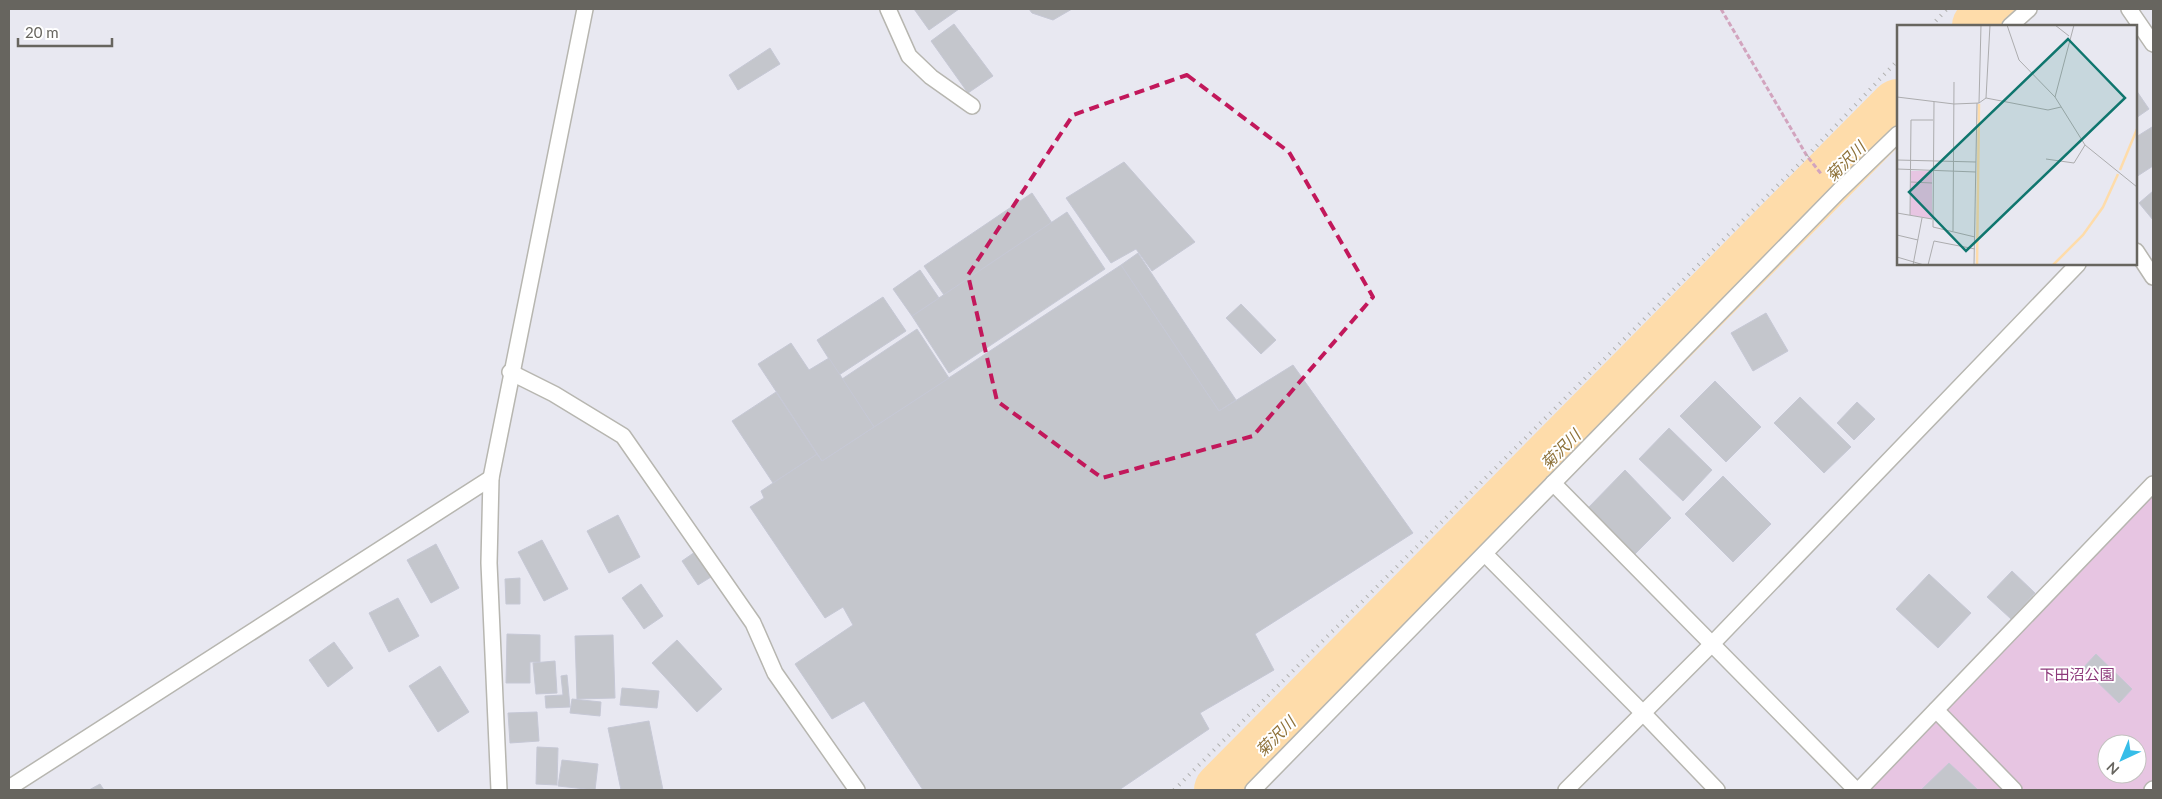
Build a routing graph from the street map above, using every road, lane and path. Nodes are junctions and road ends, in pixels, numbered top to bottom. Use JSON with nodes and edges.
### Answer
{"nodes":[{"id":1,"x":585,"y":9,"type":"edge"},
{"id":2,"x":888,"y":9,"type":"edge"},
{"id":3,"x":1721,"y":9,"type":"edge"},
{"id":4,"x":2029,"y":9,"type":"edge"},
{"id":5,"x":2129,"y":9,"type":"edge"},
{"id":6,"x":2011,"y":25,"type":"edge"},
{"id":7,"x":2153,"y":44,"type":"edge"},
{"id":8,"x":972,"y":106,"type":"dead end"},
{"id":9,"x":1897,"y":135,"type":"edge"},
{"id":10,"x":1816,"y":169,"type":"dead end"},
{"id":11,"x":2137,"y":253,"type":"edge"},
{"id":12,"x":2077,"y":265,"type":"edge"},
{"id":13,"x":2153,"y":277,"type":"edge"},
{"id":14,"x":510,"y":372,"type":"junction"},
{"id":15,"x":491,"y":478,"type":"junction"},
{"id":16,"x":1553,"y":483,"type":"junction"},
{"id":17,"x":2153,"y":484,"type":"edge"},
{"id":18,"x":1485,"y":554,"type":"junction"},
{"id":19,"x":1712,"y":644,"type":"junction"},
{"id":20,"x":1936,"y":710,"type":"junction"},
{"id":21,"x":1643,"y":713,"type":"junction"},
{"id":22,"x":9,"y":788,"type":"edge"},
{"id":23,"x":499,"y":790,"type":"edge"},
{"id":24,"x":857,"y":790,"type":"edge"},
{"id":25,"x":1253,"y":790,"type":"edge"},
{"id":26,"x":1566,"y":790,"type":"edge"},
{"id":27,"x":1717,"y":790,"type":"edge"},
{"id":28,"x":1857,"y":790,"type":"edge"},
{"id":29,"x":2014,"y":790,"type":"edge"}],
"edges":[{"from":1,"to":14,"type":"street"},
{"from":2,"to":8,"type":"street"},
{"from":3,"to":10,"type":"path"},
{"from":4,"to":6,"type":"street"},
{"from":5,"to":7,"type":"street"},
{"from":9,"to":16,"type":"street"},
{"from":11,"to":13,"type":"street"},
{"from":12,"to":19,"type":"street"},
{"from":14,"to":15,"type":"street"},
{"from":14,"to":24,"type":"street"},
{"from":15,"to":22,"type":"street"},
{"from":15,"to":23,"type":"street"},
{"from":16,"to":18,"type":"street"},
{"from":16,"to":19,"type":"street"},
{"from":17,"to":20,"type":"street"},
{"from":18,"to":21,"type":"street"},
{"from":18,"to":25,"type":"street"},
{"from":19,"to":21,"type":"street"},
{"from":19,"to":28,"type":"street"},
{"from":20,"to":28,"type":"street"},
{"from":20,"to":29,"type":"street"},
{"from":21,"to":26,"type":"street"},
{"from":21,"to":27,"type":"street"}]}
